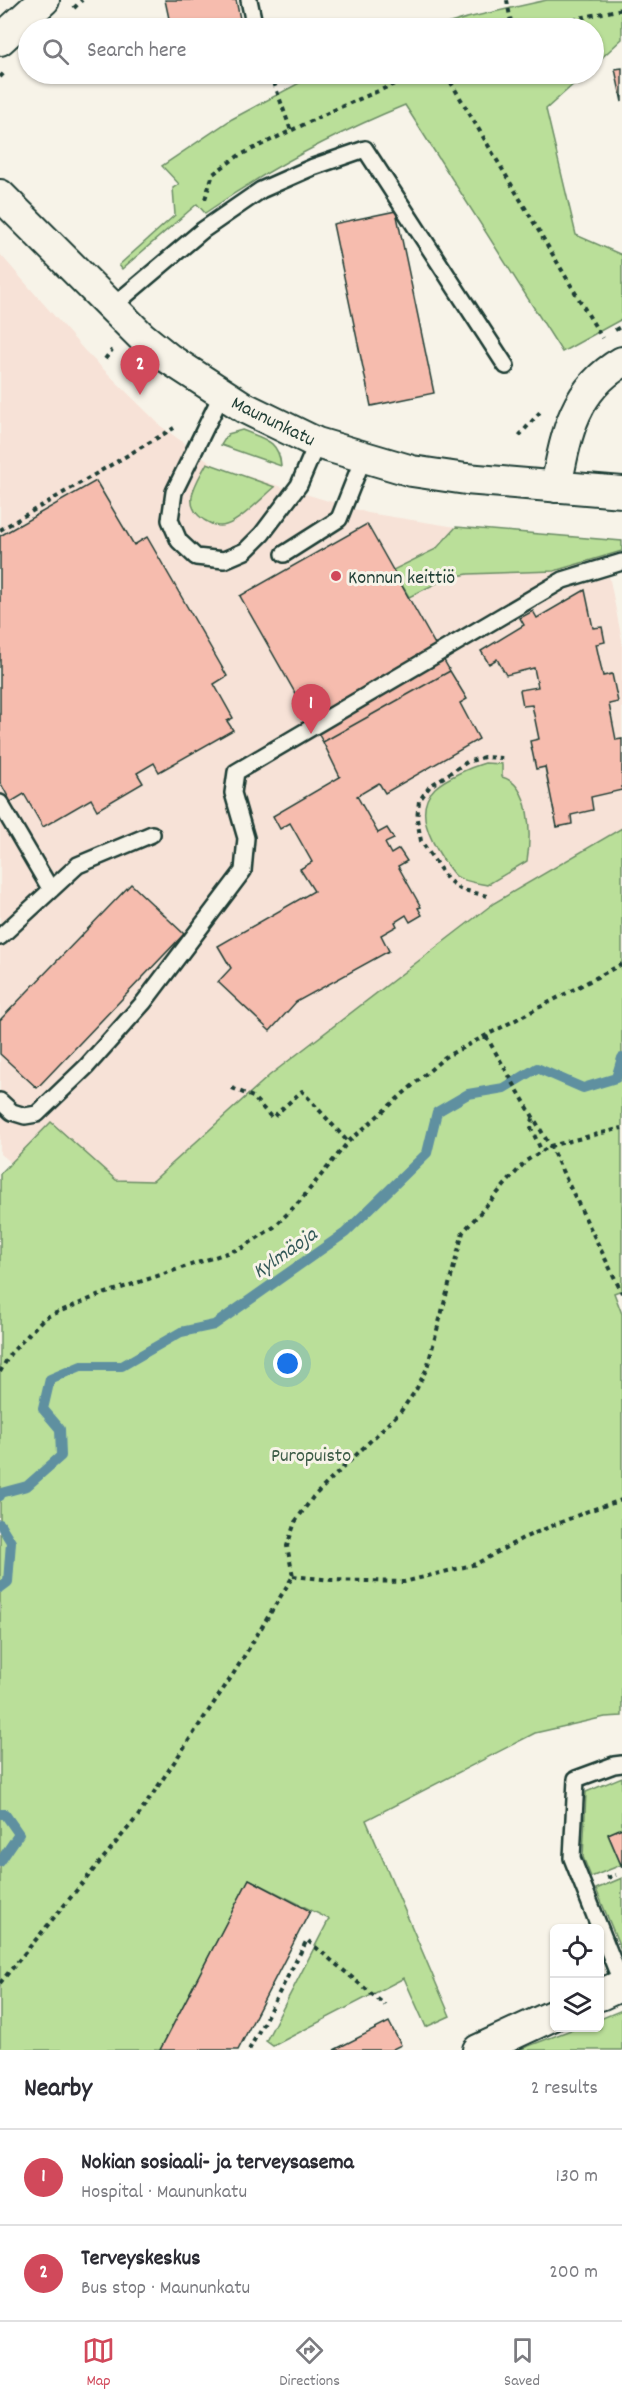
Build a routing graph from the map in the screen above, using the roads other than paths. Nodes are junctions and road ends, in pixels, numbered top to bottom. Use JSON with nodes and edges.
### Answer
{"nodes":[{"id":1,"x":44,"y":0,"type":"edge"},
{"id":2,"x":249,"y":0,"type":"edge"},
{"id":3,"x":24,"y":18,"type":"edge"},
{"id":4,"x":253,"y":18,"type":"edge"},
{"id":5,"x":18,"y":24,"type":"edge"},
{"id":6,"x":0,"y":40,"type":"edge"},
{"id":7,"x":0,"y":195,"type":"edge"},
{"id":8,"x":113,"y":306,"type":"junction"},
{"id":9,"x":622,"y":362,"type":"edge"},
{"id":10,"x":506,"y":366,"type":"dead end"},
{"id":11,"x":222,"y":394,"type":"junction"},
{"id":12,"x":318,"y":443,"type":"junction"},
{"id":13,"x":364,"y":456,"type":"junction"},
{"id":14,"x":556,"y":487,"type":"junction"},
{"id":15,"x":622,"y":492,"type":"edge"},
{"id":16,"x":284,"y":554,"type":"dead end"},
{"id":17,"x":622,"y":562,"type":"edge"},
{"id":18,"x":0,"y":803,"type":"edge"},
{"id":19,"x":152,"y":834,"type":"dead end"},
{"id":20,"x":51,"y":890,"type":"junction"},
{"id":21,"x":0,"y":937,"type":"edge"},
{"id":22,"x":0,"y":1101,"type":"edge"},
{"id":23,"x":622,"y":1764,"type":"edge"},
{"id":24,"x":622,"y":1984,"type":"edge"},
{"id":25,"x":604,"y":1993,"type":"edge"},
{"id":26,"x":550,"y":2017,"type":"edge"},
{"id":27,"x":478,"y":2050,"type":"edge"}],
"edges":[{"from":1,"to":3,"type":"street"},
{"from":2,"to":4,"type":"lane"},
{"from":5,"to":6,"type":"street"},
{"from":7,"to":8,"type":"street","name":"Maununkatu"},
{"from":8,"to":10,"type":"lane"},
{"from":8,"to":11,"type":"street","name":"Maununkatu"},
{"from":9,"to":14,"type":"street"},
{"from":11,"to":12,"type":"street","name":"Maununkatu"},
{"from":11,"to":12,"type":"lane"},
{"from":12,"to":13,"type":"street","name":"Maununkatu"},
{"from":13,"to":14,"type":"street","name":"Maununkatu"},
{"from":13,"to":16,"type":"lane"},
{"from":14,"to":15,"type":"street","name":"Maununkatu"},
{"from":17,"to":22,"type":"lane"},
{"from":18,"to":20,"type":"lane"},
{"from":19,"to":20,"type":"lane"},
{"from":20,"to":21,"type":"lane"},
{"from":23,"to":24,"type":"lane"},
{"from":24,"to":25,"type":"street"},
{"from":26,"to":27,"type":"street"}]}
